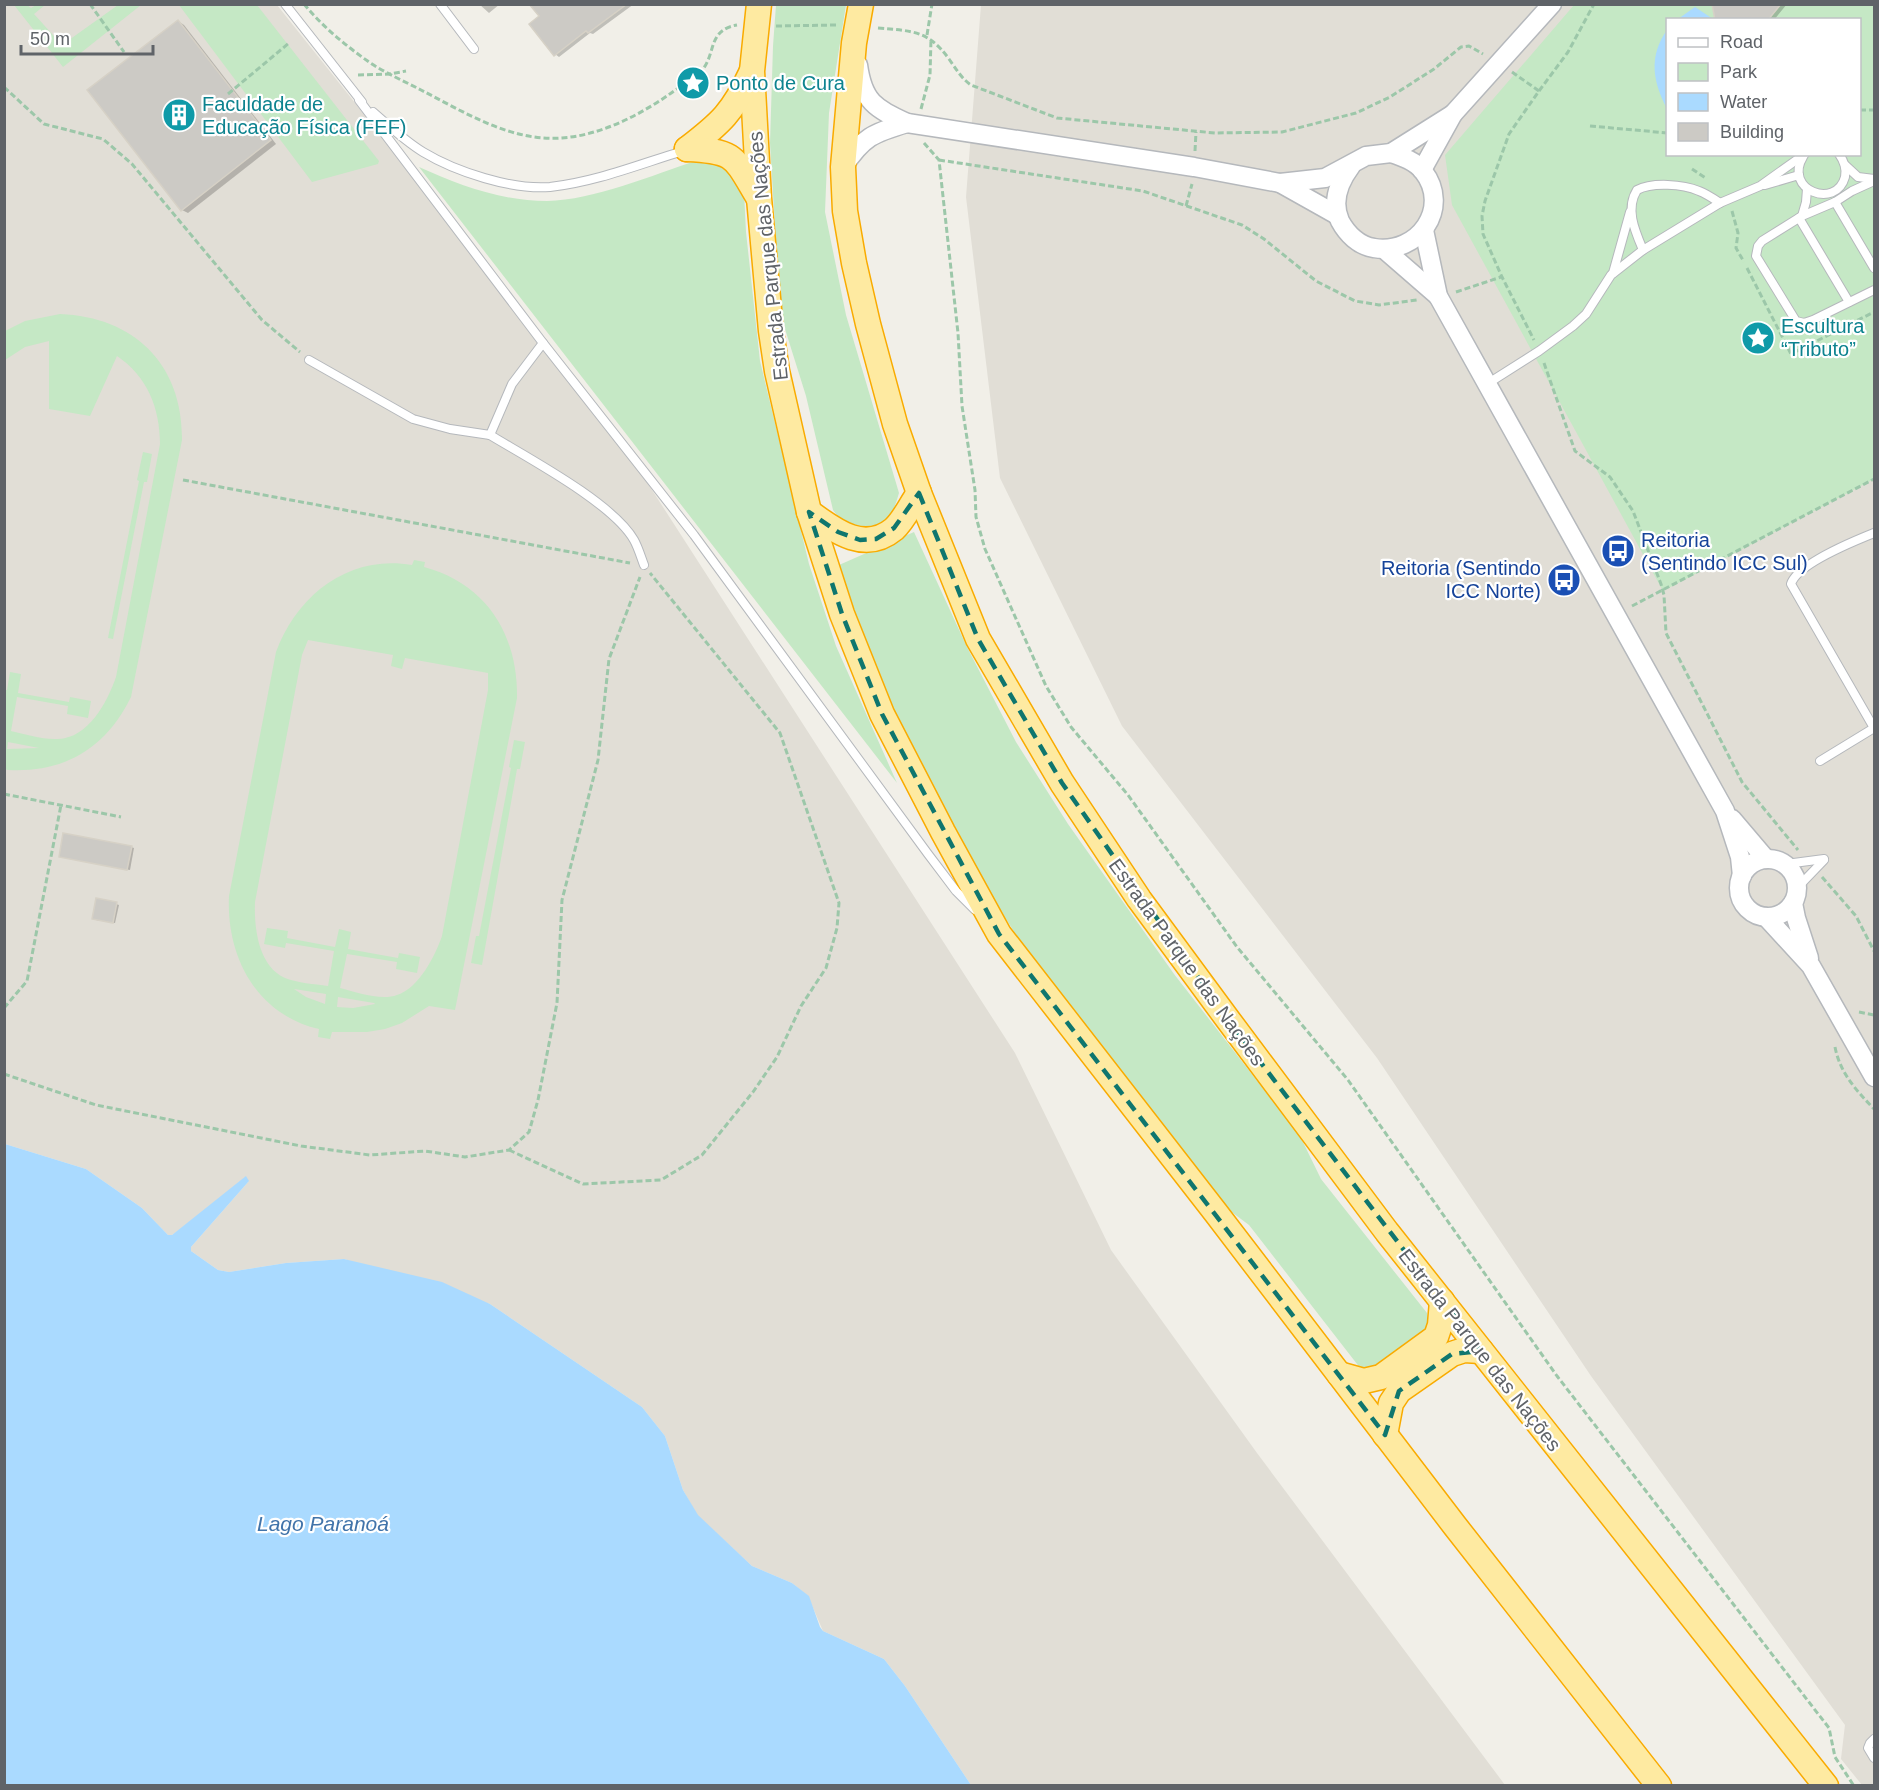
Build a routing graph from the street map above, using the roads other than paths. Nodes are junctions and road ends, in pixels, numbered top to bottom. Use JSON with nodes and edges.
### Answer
{"nodes":[{"id":1,"x":285,"y":4,"type":"edge"},
{"id":2,"x":440,"y":4,"type":"edge"},
{"id":3,"x":759,"y":4,"type":"edge"},
{"id":4,"x":861,"y":4,"type":"edge"},
{"id":5,"x":1552,"y":4,"type":"edge"},
{"id":6,"x":856,"y":32,"type":"junction"},
{"id":7,"x":474,"y":49,"type":"dead end"},
{"id":8,"x":752,"y":70,"type":"junction"},
{"id":9,"x":359,"y":100,"type":"junction"},
{"id":10,"x":1453,"y":114,"type":"junction"},
{"id":11,"x":912,"y":124,"type":"junction"},
{"id":12,"x":687,"y":149,"type":"junction"},
{"id":13,"x":1391,"y":153,"type":"junction"},
{"id":14,"x":1802,"y":156,"type":"edge"},
{"id":15,"x":1804,"y":156,"type":"edge"},
{"id":16,"x":1840,"y":156,"type":"edge"},
{"id":17,"x":1352,"y":165,"type":"junction"},
{"id":18,"x":1845,"y":165,"type":"junction"},
{"id":19,"x":843,"y":167,"type":"junction"},
{"id":20,"x":1422,"y":170,"type":"junction"},
{"id":21,"x":1799,"y":175,"type":"junction"},
{"id":22,"x":1875,"y":180,"type":"edge"},
{"id":23,"x":1280,"y":183,"type":"junction"},
{"id":24,"x":1760,"y":186,"type":"junction"},
{"id":25,"x":1807,"y":189,"type":"junction"},
{"id":26,"x":759,"y":198,"type":"junction"},
{"id":27,"x":1835,"y":202,"type":"junction"},
{"id":28,"x":1720,"y":203,"type":"junction"},
{"id":29,"x":1631,"y":207,"type":"junction"},
{"id":30,"x":1337,"y":214,"type":"junction"},
{"id":31,"x":1800,"y":217,"type":"junction"},
{"id":32,"x":1424,"y":230,"type":"junction"},
{"id":33,"x":1385,"y":250,"type":"junction"},
{"id":34,"x":1643,"y":250,"type":"junction"},
{"id":35,"x":1875,"y":268,"type":"edge"},
{"id":36,"x":1613,"y":273,"type":"junction"},
{"id":37,"x":1875,"y":290,"type":"edge"},
{"id":38,"x":1438,"y":296,"type":"junction"},
{"id":39,"x":1849,"y":302,"type":"junction"},
{"id":40,"x":543,"y":343,"type":"junction"},
{"id":41,"x":309,"y":360,"type":"road end"},
{"id":42,"x":1487,"y":384,"type":"junction"},
{"id":43,"x":490,"y":435,"type":"junction"},
{"id":44,"x":919,"y":493,"type":"junction"},
{"id":45,"x":809,"y":512,"type":"junction"},
{"id":46,"x":1875,"y":533,"type":"edge"},
{"id":47,"x":644,"y":565,"type":"road end"},
{"id":48,"x":1875,"y":728,"type":"edge"},
{"id":49,"x":1820,"y":761,"type":"dead end"},
{"id":50,"x":1725,"y":811,"type":"junction"},
{"id":51,"x":1766,"y":859,"type":"junction"},
{"id":52,"x":1786,"y":864,"type":"junction"},
{"id":53,"x":1742,"y":876,"type":"junction"},
{"id":54,"x":1796,"y":895,"type":"junction"},
{"id":55,"x":1766,"y":917,"type":"junction"},
{"id":56,"x":999,"y":934,"type":"junction"},
{"id":57,"x":1811,"y":966,"type":"junction"},
{"id":58,"x":1875,"y":1077,"type":"edge"},
{"id":59,"x":1442,"y":1301,"type":"junction"},
{"id":60,"x":1480,"y":1351,"type":"junction"},
{"id":61,"x":1339,"y":1374,"type":"junction"},
{"id":62,"x":1385,"y":1436,"type":"junction"},
{"id":63,"x":1875,"y":1739,"type":"edge"},
{"id":64,"x":1875,"y":1758,"type":"edge"},
{"id":65,"x":1659,"y":1785,"type":"edge"},
{"id":66,"x":1826,"y":1785,"type":"edge"}],
"edges":[{"from":1,"to":9,"type":"lane"},
{"from":2,"to":7,"type":"lane"},
{"from":3,"to":8,"type":"highway","name":"Estrada Parque das Nações"},
{"from":4,"to":6,"type":"highway","name":"Estrada Parque das Nações"},
{"from":5,"to":10,"type":"street"},
{"from":6,"to":11,"type":"street"},
{"from":6,"to":19,"type":"highway","name":"Estrada Parque das Nações"},
{"from":8,"to":12,"type":"highway"},
{"from":8,"to":26,"type":"highway","name":"Estrada Parque das Nações"},
{"from":9,"to":12,"type":"lane"},
{"from":9,"to":40,"type":"lane"},
{"from":10,"to":13,"type":"street"},
{"from":10,"to":20,"type":"street"},
{"from":11,"to":19,"type":"street"},
{"from":11,"to":23,"type":"street"},
{"from":12,"to":26,"type":"highway"},
{"from":13,"to":17,"type":"street"},
{"from":13,"to":20,"type":"street"},
{"from":14,"to":24,"type":"lane"},
{"from":15,"to":21,"type":"lane"},
{"from":16,"to":18,"type":"lane"},
{"from":17,"to":23,"type":"street"},
{"from":17,"to":30,"type":"street"},
{"from":18,"to":22,"type":"lane"},
{"from":18,"to":25,"type":"lane"},
{"from":19,"to":44,"type":"highway","name":"Estrada Parque das Nações"},
{"from":20,"to":32,"type":"street"},
{"from":21,"to":24,"type":"lane"},
{"from":21,"to":25,"type":"lane"},
{"from":22,"to":27,"type":"lane"},
{"from":23,"to":30,"type":"street"},
{"from":24,"to":28,"type":"lane"},
{"from":25,"to":31,"type":"lane"},
{"from":26,"to":45,"type":"highway","name":"Estrada Parque das Nações"},
{"from":27,"to":31,"type":"lane"},
{"from":27,"to":35,"type":"lane"},
{"from":28,"to":29,"type":"lane"},
{"from":28,"to":34,"type":"lane"},
{"from":29,"to":34,"type":"lane"},
{"from":29,"to":36,"type":"lane"},
{"from":30,"to":33,"type":"street"},
{"from":31,"to":39,"type":"lane"},
{"from":31,"to":39,"type":"lane"},
{"from":32,"to":33,"type":"street"},
{"from":32,"to":38,"type":"street"},
{"from":33,"to":38,"type":"street"},
{"from":34,"to":36,"type":"lane"},
{"from":36,"to":42,"type":"lane"},
{"from":37,"to":39,"type":"lane"},
{"from":38,"to":42,"type":"street"},
{"from":40,"to":43,"type":"lane"},
{"from":40,"to":56,"type":"lane"},
{"from":41,"to":43,"type":"lane"},
{"from":42,"to":50,"type":"street"},
{"from":43,"to":47,"type":"lane"},
{"from":44,"to":45,"type":"highway"},
{"from":44,"to":59,"type":"highway","name":"Estrada Parque das Nações"},
{"from":45,"to":56,"type":"highway","name":"Estrada Parque das Nações"},
{"from":46,"to":48,"type":"lane"},
{"from":48,"to":49,"type":"lane"},
{"from":50,"to":51,"type":"street"},
{"from":50,"to":53,"type":"street"},
{"from":51,"to":52,"type":"street"},
{"from":51,"to":53,"type":"street"},
{"from":52,"to":54,"type":"street"},
{"from":52,"to":54,"type":"lane"},
{"from":53,"to":55,"type":"street"},
{"from":54,"to":55,"type":"street"},
{"from":54,"to":57,"type":"street"},
{"from":55,"to":57,"type":"street"},
{"from":56,"to":61,"type":"highway","name":"Estrada Parque das Nações"},
{"from":57,"to":58,"type":"street"},
{"from":59,"to":60,"type":"highway","name":"Estrada Parque das Nações"},
{"from":59,"to":61,"type":"highway"},
{"from":60,"to":62,"type":"highway"},
{"from":60,"to":66,"type":"highway","name":"Estrada Parque das Nações"},
{"from":61,"to":62,"type":"highway","name":"Estrada Parque das Nações"},
{"from":62,"to":65,"type":"highway","name":"Estrada Parque das Nações"},
{"from":63,"to":64,"type":"lane"}]}
